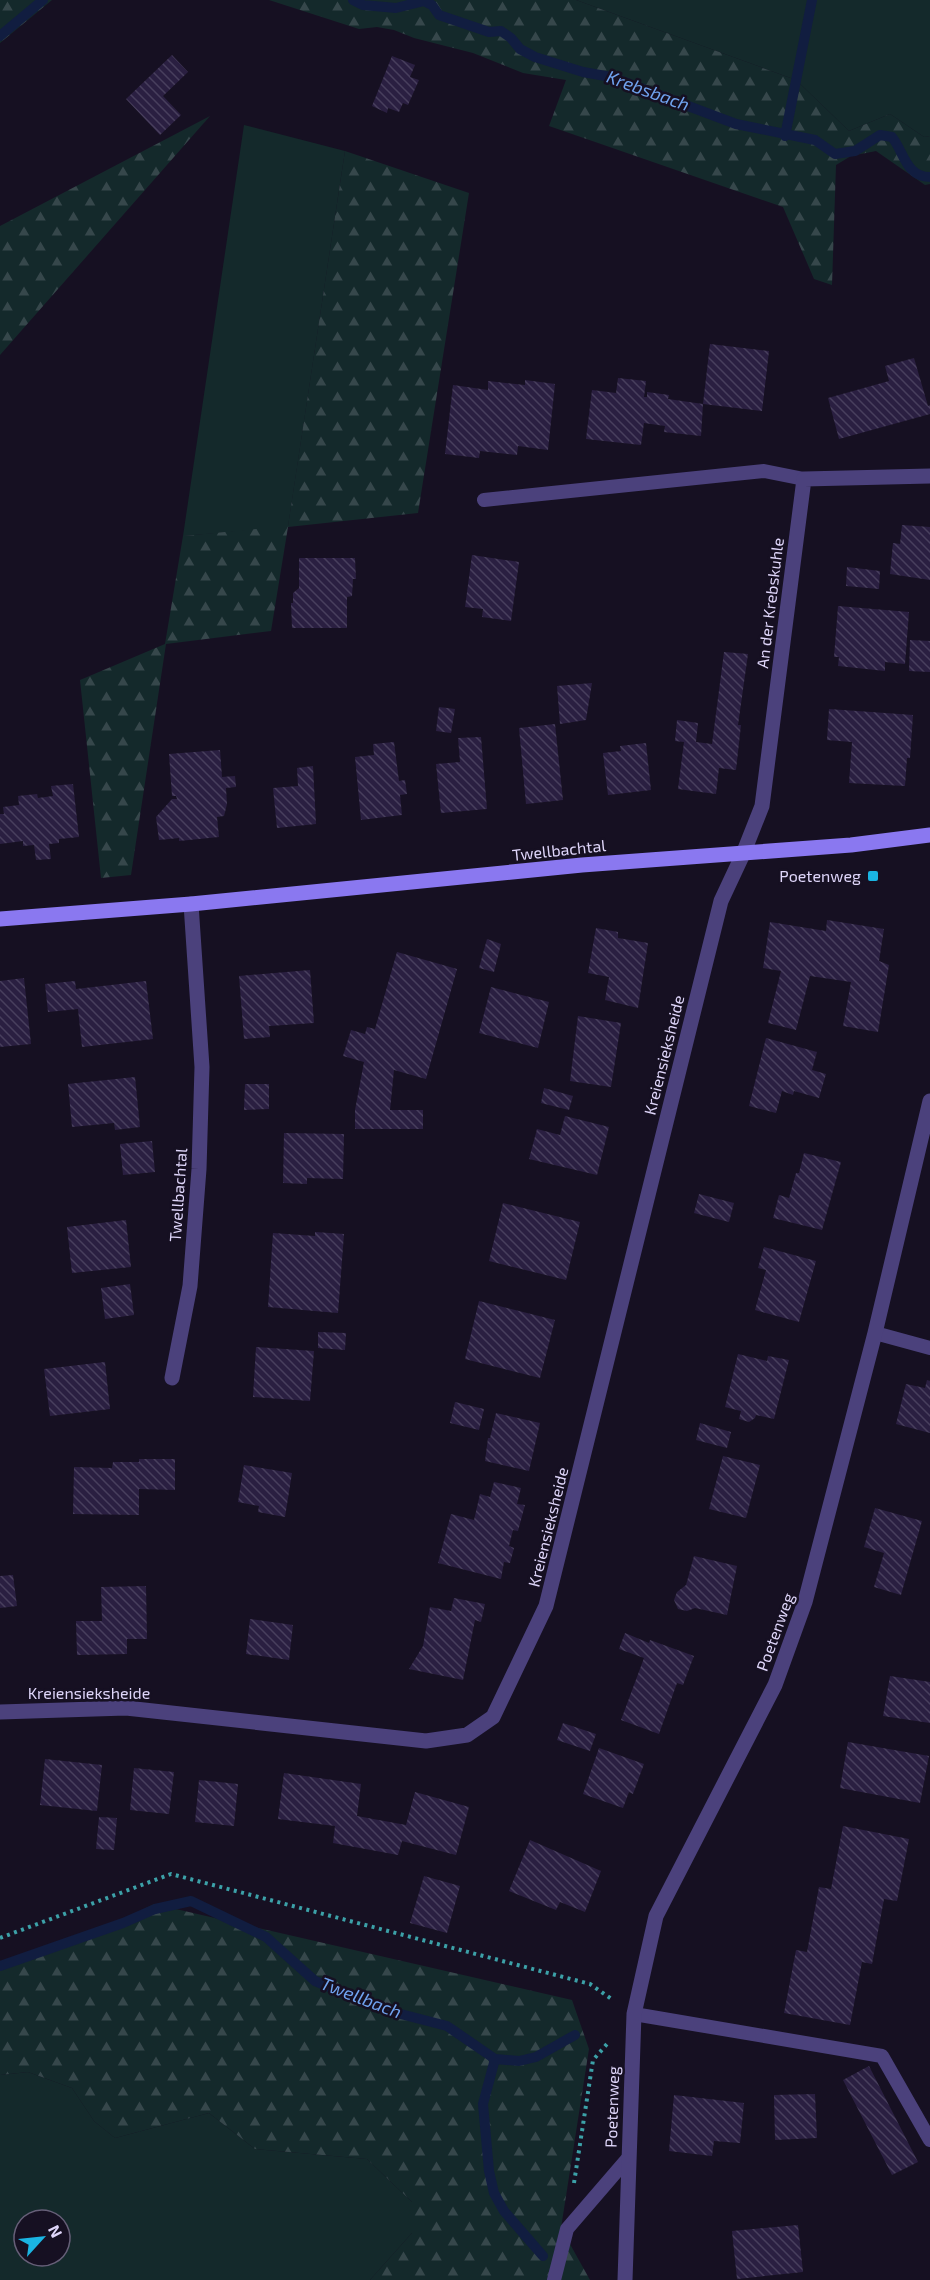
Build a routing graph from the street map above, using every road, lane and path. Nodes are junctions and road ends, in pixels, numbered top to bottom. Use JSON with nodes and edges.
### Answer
{"nodes":[{"id":1,"x":930,"y":476,"type":"edge"},
{"id":2,"x":804,"y":479,"type":"junction"},
{"id":3,"x":484,"y":500,"type":"dead end"},
{"id":4,"x":930,"y":835,"type":"edge"},
{"id":5,"x":743,"y":854,"type":"junction"},
{"id":6,"x":191,"y":904,"type":"junction"},
{"id":7,"x":0,"y":919,"type":"edge"},
{"id":8,"x":930,"y":1101,"type":"edge"},
{"id":9,"x":875,"y":1333,"type":"junction"},
{"id":10,"x":930,"y":1348,"type":"edge"},
{"id":11,"x":172,"y":1378,"type":"dead end"},
{"id":12,"x":0,"y":1712,"type":"edge"},
{"id":13,"x":0,"y":1938,"type":"edge"},
{"id":14,"x":634,"y":2014,"type":"junction"},
{"id":15,"x":930,"y":2140,"type":"edge"},
{"id":16,"x":629,"y":2157,"type":"junction"},
{"id":17,"x":574,"y":2184,"type":"dead end"},
{"id":18,"x":554,"y":2280,"type":"edge"},
{"id":19,"x":624,"y":2280,"type":"edge"}],
"edges":[{"from":1,"to":2,"type":"street"},
{"from":2,"to":3,"type":"lane"},
{"from":2,"to":5,"type":"street","name":"An der Krebskuhle"},
{"from":4,"to":5,"type":"street","name":"Twellbachtal"},
{"from":5,"to":6,"type":"street","name":"Twellbachtal"},
{"from":5,"to":12,"type":"street","name":"Kreiensieksheide"},
{"from":6,"to":7,"type":"street","name":"Twellbachtal"},
{"from":6,"to":11,"type":"street","name":"Twellbachtal"},
{"from":8,"to":9,"type":"street","name":"Poetenweg"},
{"from":9,"to":10,"type":"lane"},
{"from":9,"to":14,"type":"street","name":"Poetenweg"},
{"from":13,"to":14,"type":"path"},
{"from":14,"to":15,"type":"lane"},
{"from":14,"to":16,"type":"street","name":"Poetenweg"},
{"from":14,"to":17,"type":"path"},
{"from":16,"to":18,"type":"lane","name":"Poetenweg"},
{"from":16,"to":19,"type":"street","name":"Poetenweg"}]}
